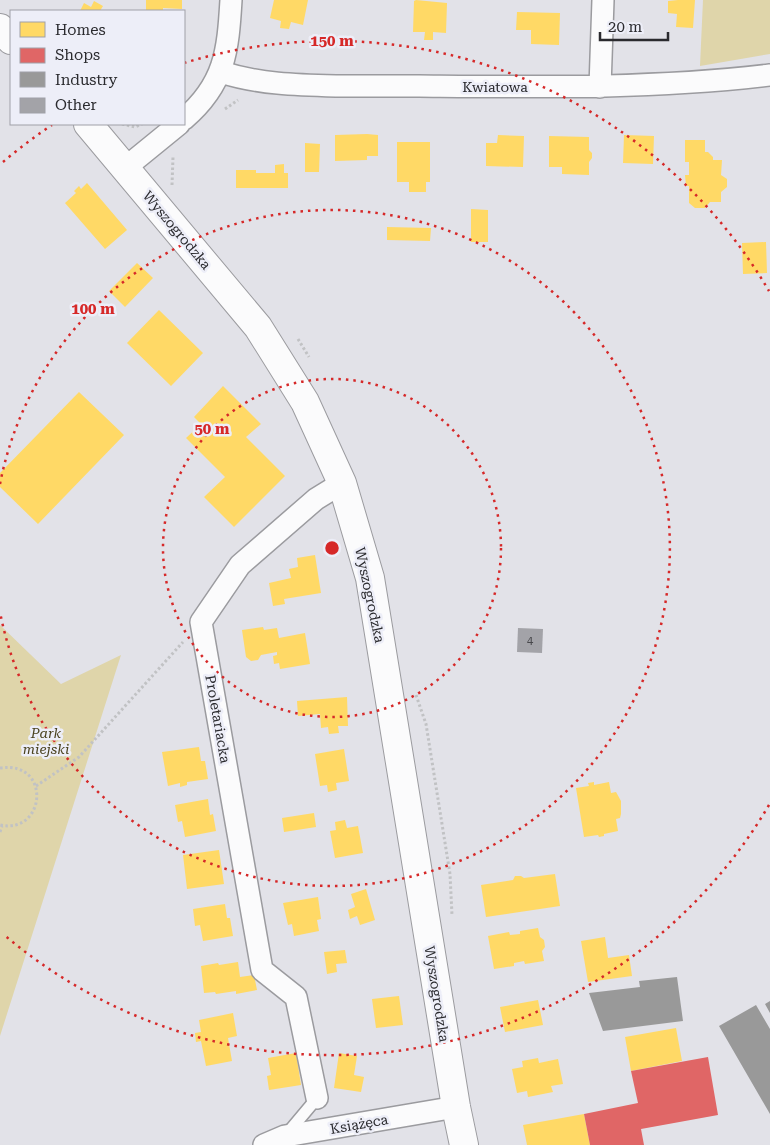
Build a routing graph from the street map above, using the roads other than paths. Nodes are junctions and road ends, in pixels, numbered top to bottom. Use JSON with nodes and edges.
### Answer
{"nodes":[{"id":1,"x":231,"y":0,"type":"edge"},
{"id":2,"x":603,"y":0,"type":"edge"},
{"id":3,"x":0,"y":28,"type":"edge"},
{"id":4,"x":10,"y":39,"type":"edge"},
{"id":5,"x":220,"y":72,"type":"junction"},
{"id":6,"x":770,"y":75,"type":"edge"},
{"id":7,"x":600,"y":87,"type":"junction"},
{"id":8,"x":185,"y":118,"type":"edge"},
{"id":9,"x":89,"y":125,"type":"edge"},
{"id":10,"x":178,"y":125,"type":"edge"},
{"id":11,"x":125,"y":168,"type":"junction"},
{"id":12,"x":342,"y":483,"type":"junction"},
{"id":13,"x":317,"y":1098,"type":"joint"},
{"id":14,"x":456,"y":1107,"type":"junction"},
{"id":15,"x":285,"y":1136,"type":"junction"},
{"id":16,"x":264,"y":1145,"type":"edge"},
{"id":17,"x":464,"y":1145,"type":"edge"}],
"edges":[{"from":1,"to":5,"type":"street"},
{"from":2,"to":7,"type":"street"},
{"from":3,"to":4,"type":"main road"},
{"from":5,"to":7,"type":"street","name":"Kwiatowa"},
{"from":5,"to":8,"type":"street"},
{"from":6,"to":7,"type":"street","name":"Kwiatowa"},
{"from":9,"to":11,"type":"main road","name":"Wyszogrodzka"},
{"from":10,"to":11,"type":"street"},
{"from":11,"to":12,"type":"main road","name":"Wyszogrodzka"},
{"from":12,"to":13,"type":"street","name":"Proletariacka"},
{"from":12,"to":14,"type":"main road","name":"Wyszogrodzka"},
{"from":13,"to":15,"type":"lane"},
{"from":14,"to":15,"type":"street","name":"Książęca"},
{"from":14,"to":17,"type":"main road","name":"Wyszogrodzka"},
{"from":15,"to":16,"type":"street","name":"Książęca"}]}
